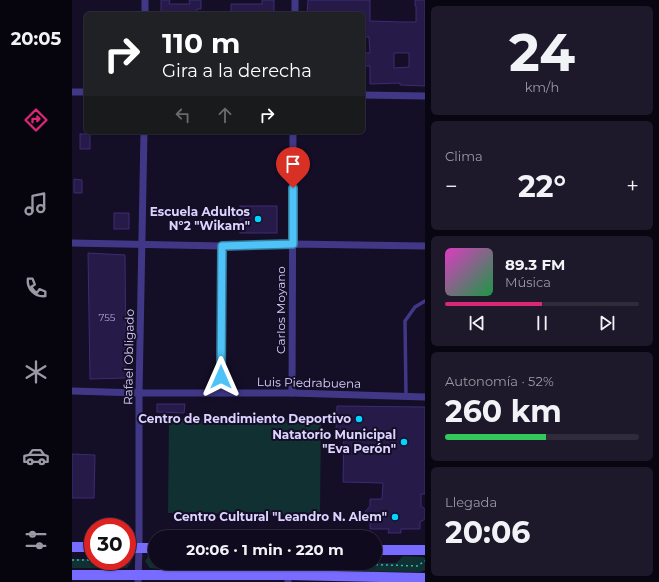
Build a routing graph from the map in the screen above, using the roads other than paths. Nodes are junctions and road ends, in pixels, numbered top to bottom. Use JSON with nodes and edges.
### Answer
{"nodes":[{"id":1,"x":145,"y":0,"type":"edge"},
{"id":2,"x":295,"y":0,"type":"edge"},
{"id":3,"x":145,"y":12,"type":"edge"},
{"id":4,"x":295,"y":12,"type":"edge"},
{"id":5,"x":72,"y":92,"type":"edge"},
{"id":6,"x":84,"y":92,"type":"edge"},
{"id":7,"x":365,"y":95,"type":"edge"},
{"id":8,"x":425,"y":96,"type":"edge"},
{"id":9,"x":144,"y":134,"type":"edge"},
{"id":10,"x":293,"y":134,"type":"edge"},
{"id":11,"x":72,"y":242,"type":"edge"},
{"id":12,"x":143,"y":244,"type":"junction"},
{"id":13,"x":293,"y":244,"type":"junction"},
{"id":14,"x":222,"y":246,"type":"junction"},
{"id":15,"x":425,"y":246,"type":"edge"},
{"id":16,"x":425,"y":301,"type":"edge"},
{"id":17,"x":72,"y":390,"type":"edge"},
{"id":18,"x":221,"y":392,"type":"junction"},
{"id":19,"x":138,"y":393,"type":"junction"},
{"id":20,"x":292,"y":393,"type":"junction"},
{"id":21,"x":406,"y":396,"type":"junction"},
{"id":22,"x":425,"y":397,"type":"edge"},
{"id":23,"x":72,"y":547,"type":"edge"},
{"id":24,"x":84,"y":547,"type":"edge"},
{"id":25,"x":139,"y":548,"type":"junction"},
{"id":26,"x":148,"y":548,"type":"edge"},
{"id":27,"x":382,"y":550,"type":"edge"},
{"id":28,"x":425,"y":550,"type":"edge"},
{"id":29,"x":300,"y":570,"type":"edge"},
{"id":30,"x":72,"y":575,"type":"edge"},
{"id":31,"x":311,"y":575,"type":"junction"},
{"id":32,"x":288,"y":578,"type":"edge"},
{"id":33,"x":425,"y":578,"type":"edge"},
{"id":34,"x":138,"y":579,"type":"edge"}],
"edges":[{"from":1,"to":3,"type":"street"},
{"from":2,"to":4,"type":"street"},
{"from":5,"to":6,"type":"street"},
{"from":7,"to":8,"type":"street"},
{"from":9,"to":12,"type":"street","name":"Rafael Obligado"},
{"from":10,"to":13,"type":"street","name":"Carlos Moyano"},
{"from":11,"to":12,"type":"street"},
{"from":12,"to":14,"type":"street"},
{"from":12,"to":19,"type":"street","name":"Rafael Obligado"},
{"from":13,"to":14,"type":"street"},
{"from":13,"to":15,"type":"street"},
{"from":13,"to":20,"type":"street","name":"Carlos Moyano"},
{"from":14,"to":18,"type":"street"},
{"from":16,"to":21,"type":"lane"},
{"from":17,"to":19,"type":"street","name":"Luis Piedrabuena"},
{"from":18,"to":19,"type":"street","name":"Luis Piedrabuena"},
{"from":18,"to":20,"type":"street","name":"Luis Piedrabuena"},
{"from":19,"to":25,"type":"street","name":"Rafael Obligado"},
{"from":20,"to":21,"type":"street","name":"Luis Piedrabuena"},
{"from":21,"to":22,"type":"street","name":"Luis Piedrabuena"},
{"from":23,"to":24,"type":"main road"},
{"from":25,"to":26,"type":"main road"},
{"from":25,"to":34,"type":"street","name":"Rafael Obligado"},
{"from":27,"to":28,"type":"main road"},
{"from":29,"to":31,"type":"main road"},
{"from":30,"to":34,"type":"main road"},
{"from":31,"to":32,"type":"main road"},
{"from":31,"to":33,"type":"main road"},
{"from":32,"to":34,"type":"main road"}]}
